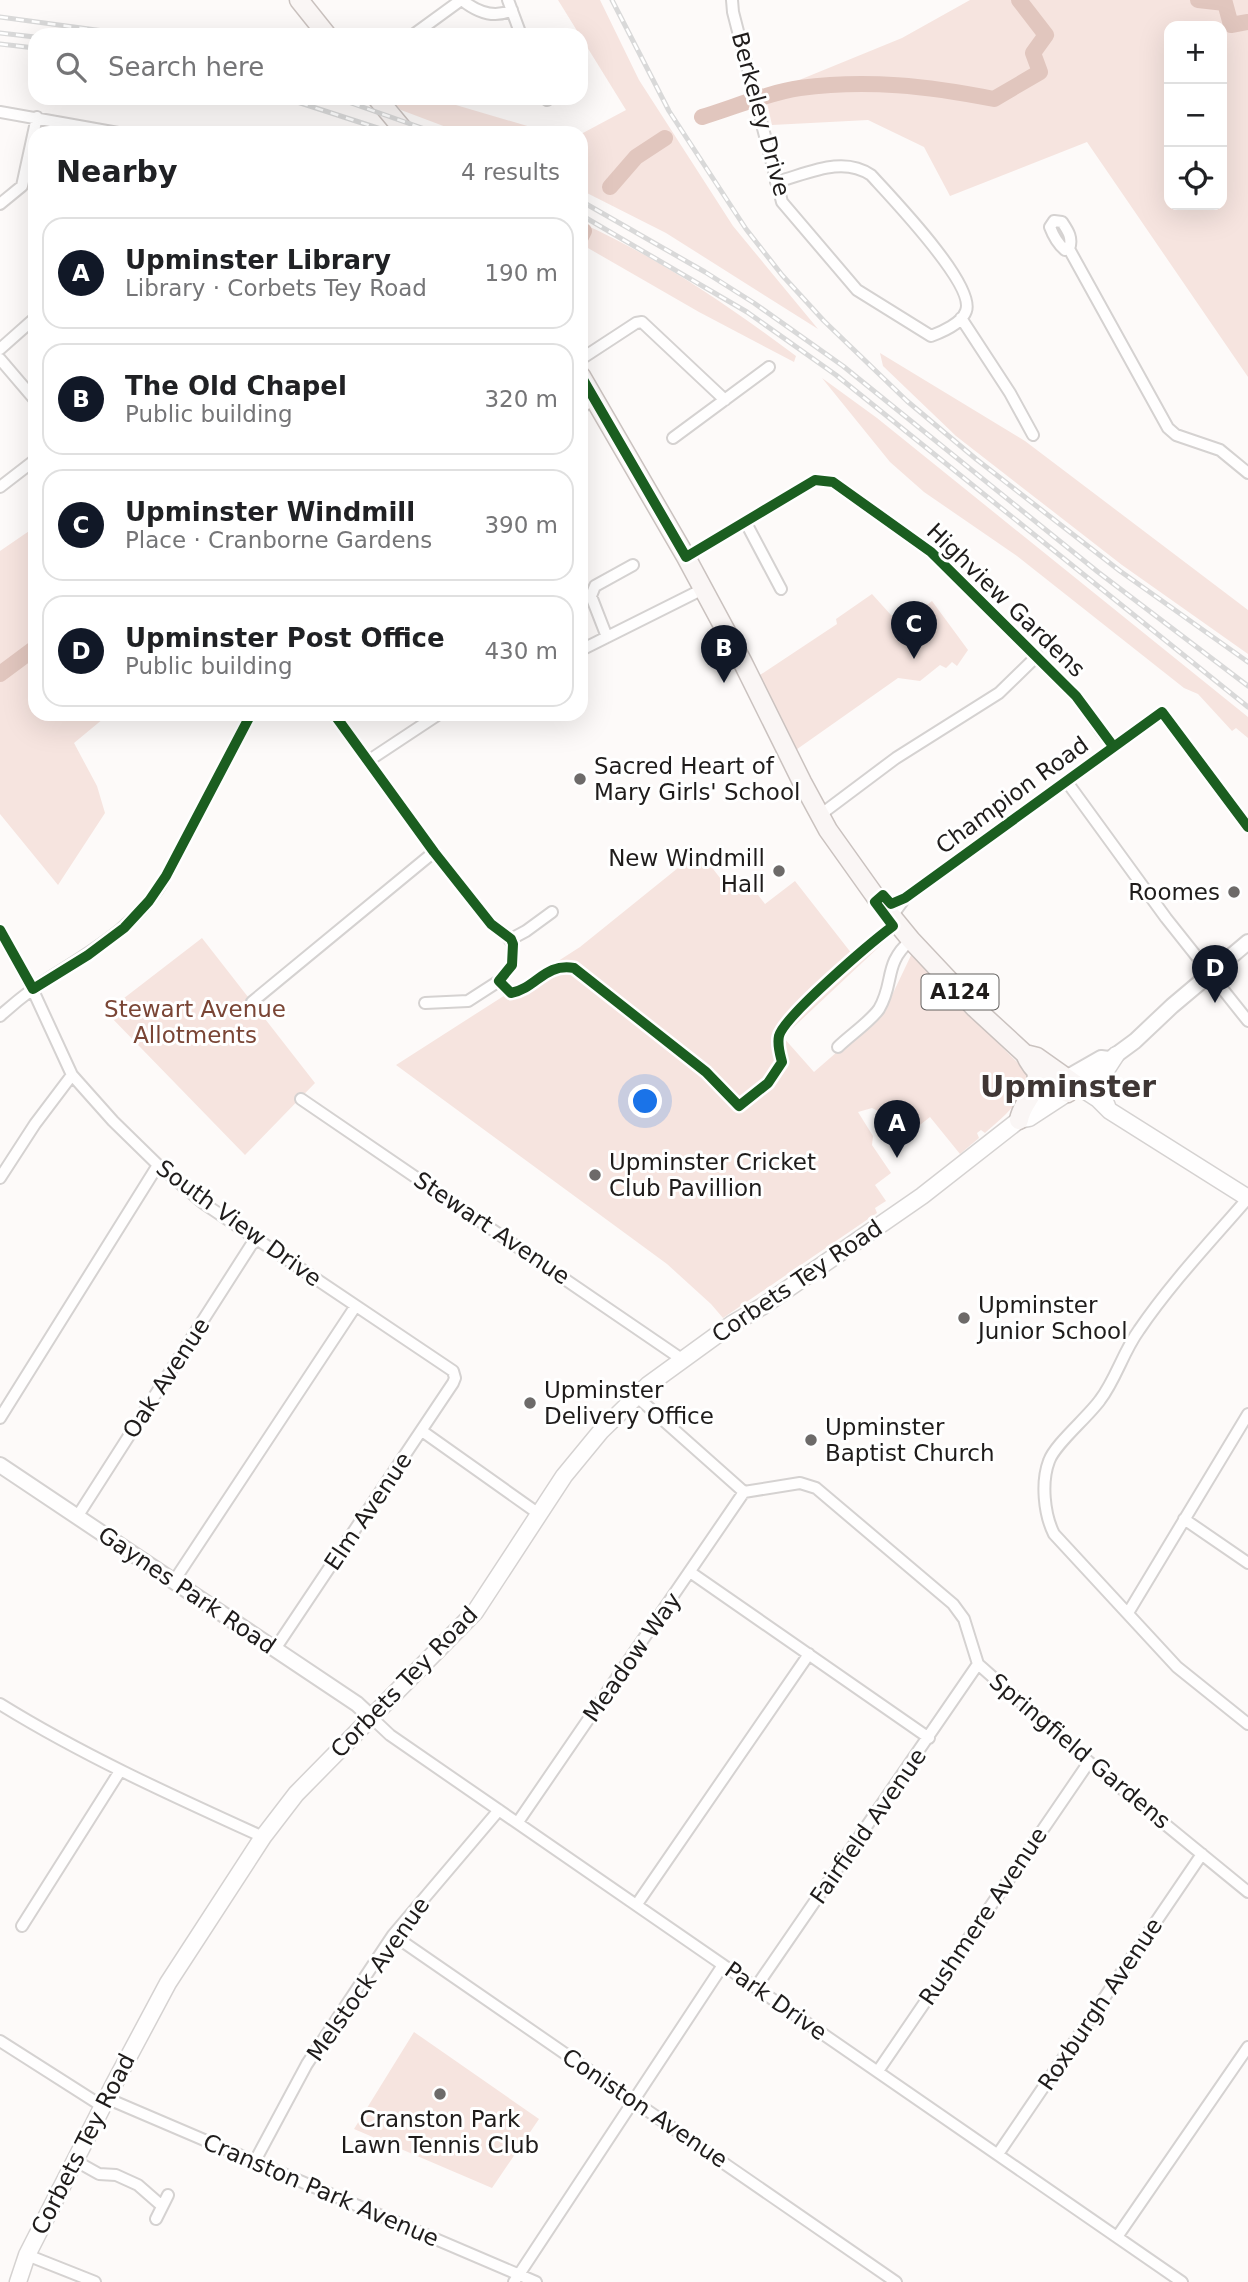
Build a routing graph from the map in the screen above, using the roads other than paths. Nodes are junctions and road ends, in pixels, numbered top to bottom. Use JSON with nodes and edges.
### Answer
{"nodes":[{"id":1,"x":299,"y":0,"type":"edge"},
{"id":2,"x":461,"y":0,"type":"edge"},
{"id":3,"x":732,"y":0,"type":"edge"},
{"id":4,"x":510,"y":5,"type":"edge"},
{"id":5,"x":321,"y":28,"type":"edge"},
{"id":6,"x":423,"y":28,"type":"edge"},
{"id":7,"x":518,"y":28,"type":"edge"},
{"id":8,"x":383,"y":105,"type":"edge"},
{"id":9,"x":0,"y":112,"type":"edge"},
{"id":10,"x":37,"y":117,"type":"junction"},
{"id":11,"x":35,"y":126,"type":"edge"},
{"id":12,"x":83,"y":126,"type":"edge"},
{"id":13,"x":400,"y":126,"type":"edge"},
{"id":14,"x":28,"y":159,"type":"edge"},
{"id":15,"x":776,"y":183,"type":"junction"},
{"id":16,"x":0,"y":204,"type":"edge"},
{"id":17,"x":1069,"y":249,"type":"dead end"},
{"id":18,"x":961,"y":318,"type":"junction"},
{"id":19,"x":28,"y":324,"type":"edge"},
{"id":20,"x":0,"y":349,"type":"edge"},
{"id":21,"x":588,"y":354,"type":"edge"},
{"id":22,"x":0,"y":359,"type":"edge"},
{"id":23,"x":769,"y":367,"type":"dead end"},
{"id":24,"x":28,"y":392,"type":"edge"},
{"id":25,"x":724,"y":400,"type":"junction"},
{"id":26,"x":588,"y":403,"type":"edge"},
{"id":27,"x":1033,"y":435,"type":"dead end"},
{"id":28,"x":673,"y":439,"type":"dead end"},
{"id":29,"x":28,"y":465,"type":"edge"},
{"id":30,"x":1248,"y":473,"type":"edge"},
{"id":31,"x":0,"y":486,"type":"edge"},
{"id":32,"x":746,"y":523,"type":"junction"},
{"id":33,"x":686,"y":557,"type":"junction"},
{"id":34,"x":633,"y":565,"type":"dead end"},
{"id":35,"x":703,"y":589,"type":"junction"},
{"id":36,"x":781,"y":589,"type":"dead end"},
{"id":37,"x":607,"y":637,"type":"junction"},
{"id":38,"x":588,"y":646,"type":"edge"},
{"id":39,"x":1037,"y":656,"type":"junction"},
{"id":40,"x":247,"y":721,"type":"edge"},
{"id":41,"x":339,"y":721,"type":"edge"},
{"id":42,"x":428,"y":721,"type":"edge"},
{"id":43,"x":1104,"y":735,"type":"dead end"},
{"id":44,"x":368,"y":761,"type":"junction"},
{"id":45,"x":1067,"y":782,"type":"junction"},
{"id":46,"x":820,"y":815,"type":"junction"},
{"id":47,"x":1248,"y":827,"type":"edge"},
{"id":48,"x":434,"y":852,"type":"junction"},
{"id":49,"x":552,"y":912,"type":"dead end"},
{"id":50,"x":892,"y":916,"type":"junction"},
{"id":51,"x":0,"y":930,"type":"edge"},
{"id":52,"x":510,"y":939,"type":"junction"},
{"id":53,"x":911,"y":940,"type":"junction"},
{"id":54,"x":1248,"y":942,"type":"edge"},
{"id":55,"x":1210,"y":974,"type":"junction"},
{"id":56,"x":33,"y":989,"type":"junction"},
{"id":57,"x":252,"y":1002,"type":"dead end"},
{"id":58,"x":425,"y":1003,"type":"dead end"},
{"id":59,"x":0,"y":1016,"type":"edge"},
{"id":60,"x":1248,"y":1021,"type":"edge"},
{"id":61,"x":838,"y":1047,"type":"dead end"},
{"id":62,"x":1025,"y":1054,"type":"junction"},
{"id":63,"x":1113,"y":1057,"type":"junction"},
{"id":64,"x":1037,"y":1072,"type":"junction"},
{"id":65,"x":72,"y":1075,"type":"junction"},
{"id":66,"x":1067,"y":1086,"type":"junction"},
{"id":67,"x":301,"y":1099,"type":"dead end"},
{"id":68,"x":1107,"y":1110,"type":"junction"},
{"id":69,"x":1021,"y":1119,"type":"junction"},
{"id":70,"x":158,"y":1165,"type":"junction"},
{"id":71,"x":0,"y":1178,"type":"edge"},
{"id":72,"x":1248,"y":1198,"type":"edge"},
{"id":73,"x":255,"y":1240,"type":"junction"},
{"id":74,"x":355,"y":1307,"type":"junction"},
{"id":75,"x":682,"y":1360,"type":"junction"},
{"id":76,"x":453,"y":1371,"type":"joint"},
{"id":77,"x":636,"y":1396,"type":"junction"},
{"id":78,"x":0,"y":1418,"type":"edge"},
{"id":79,"x":1247,"y":1419,"type":"edge"},
{"id":80,"x":422,"y":1431,"type":"junction"},
{"id":81,"x":0,"y":1465,"type":"edge"},
{"id":82,"x":744,"y":1492,"type":"junction"},
{"id":83,"x":539,"y":1514,"type":"junction"},
{"id":84,"x":77,"y":1517,"type":"junction"},
{"id":85,"x":1184,"y":1519,"type":"junction"},
{"id":86,"x":1248,"y":1563,"type":"edge"},
{"id":87,"x":690,"y":1573,"type":"junction"},
{"id":88,"x":174,"y":1581,"type":"junction"},
{"id":89,"x":1128,"y":1613,"type":"junction"},
{"id":90,"x":275,"y":1649,"type":"junction"},
{"id":91,"x":809,"y":1654,"type":"junction"},
{"id":92,"x":978,"y":1664,"type":"junction"},
{"id":93,"x":0,"y":1704,"type":"edge"},
{"id":94,"x":372,"y":1718,"type":"junction"},
{"id":95,"x":1248,"y":1724,"type":"edge"},
{"id":96,"x":929,"y":1738,"type":"junction"},
{"id":97,"x":1089,"y":1762,"type":"junction"},
{"id":98,"x":120,"y":1771,"type":"junction"},
{"id":99,"x":499,"y":1810,"type":"junction"},
{"id":100,"x":518,"y":1822,"type":"junction"},
{"id":101,"x":263,"y":1837,"type":"junction"},
{"id":102,"x":1202,"y":1854,"type":"junction"},
{"id":103,"x":1248,"y":1892,"type":"edge"},
{"id":104,"x":637,"y":1904,"type":"junction"},
{"id":105,"x":22,"y":1926,"type":"dead end"},
{"id":106,"x":393,"y":1936,"type":"junction"},
{"id":107,"x":723,"y":1965,"type":"junction"},
{"id":108,"x":756,"y":1987,"type":"junction"},
{"id":109,"x":0,"y":2040,"type":"edge"},
{"id":110,"x":1248,"y":2047,"type":"edge"},
{"id":111,"x":878,"y":2071,"type":"junction"},
{"id":112,"x":635,"y":2100,"type":"junction"},
{"id":113,"x":104,"y":2102,"type":"junction"},
{"id":114,"x":998,"y":2154,"type":"junction"},
{"id":115,"x":74,"y":2161,"type":"junction"},
{"id":116,"x":255,"y":2161,"type":"junction"},
{"id":117,"x":168,"y":2195,"type":"dead end"},
{"id":118,"x":162,"y":2206,"type":"junction"},
{"id":119,"x":156,"y":2219,"type":"dead end"},
{"id":120,"x":1117,"y":2237,"type":"junction"},
{"id":121,"x":27,"y":2255,"type":"junction"},
{"id":122,"x":516,"y":2278,"type":"edge"},
{"id":123,"x":18,"y":2282,"type":"edge"},
{"id":124,"x":95,"y":2282,"type":"edge"},
{"id":125,"x":536,"y":2282,"type":"edge"},
{"id":126,"x":896,"y":2282,"type":"edge"},
{"id":127,"x":1182,"y":2282,"type":"edge"}],
"edges":[{"from":1,"to":5,"type":"main road"},
{"from":2,"to":4,"type":"street"},
{"from":2,"to":6,"type":"street"},
{"from":3,"to":15,"type":"street","name":"Berkeley Drive"},
{"from":4,"to":7,"type":"street"},
{"from":8,"to":13,"type":"main road"},
{"from":9,"to":10,"type":"street"},
{"from":10,"to":11,"type":"street"},
{"from":10,"to":12,"type":"street"},
{"from":14,"to":16,"type":"street"},
{"from":15,"to":18,"type":"street","name":"Berkeley Drive"},
{"from":15,"to":18,"type":"street"},
{"from":17,"to":30,"type":"street"},
{"from":18,"to":27,"type":"street"},
{"from":19,"to":20,"type":"street"},
{"from":21,"to":25,"type":"street"},
{"from":22,"to":24,"type":"street"},
{"from":23,"to":25,"type":"street"},
{"from":25,"to":28,"type":"street"},
{"from":26,"to":33,"type":"main road","number":"A124"},
{"from":29,"to":31,"type":"street"},
{"from":32,"to":33,"type":"street","name":"Highview Gardens"},
{"from":32,"to":36,"type":"street"},
{"from":32,"to":39,"type":"street","name":"Highview Gardens"},
{"from":33,"to":35,"type":"main road","number":"A124"},
{"from":34,"to":37,"type":"street"},
{"from":35,"to":37,"type":"street"},
{"from":35,"to":46,"type":"main road","number":"A124"},
{"from":37,"to":38,"type":"street"},
{"from":39,"to":43,"type":"street","name":"Highview Gardens"},
{"from":39,"to":46,"type":"street"},
{"from":40,"to":56,"type":"street"},
{"from":41,"to":44,"type":"street"},
{"from":42,"to":44,"type":"street"},
{"from":44,"to":48,"type":"street"},
{"from":45,"to":47,"type":"street","name":"Champion Road"},
{"from":45,"to":50,"type":"street","name":"Champion Road"},
{"from":45,"to":55,"type":"street"},
{"from":46,"to":50,"type":"main road","number":"A124"},
{"from":48,"to":52,"type":"street"},
{"from":48,"to":57,"type":"street"},
{"from":49,"to":52,"type":"street"},
{"from":50,"to":53,"type":"main road","number":"A124"},
{"from":51,"to":56,"type":"street","name":"South View Drive"},
{"from":52,"to":58,"type":"street"},
{"from":53,"to":61,"type":"street"},
{"from":53,"to":62,"type":"main road","number":"A124"},
{"from":54,"to":55,"type":"street"},
{"from":55,"to":60,"type":"street"},
{"from":55,"to":63,"type":"street"},
{"from":56,"to":59,"type":"street"},
{"from":56,"to":65,"type":"street","name":"South View Drive"},
{"from":62,"to":64,"type":"main road"},
{"from":62,"to":66,"type":"main road","number":"A124"},
{"from":63,"to":66,"type":"street"},
{"from":63,"to":68,"type":"main road"},
{"from":64,"to":66,"type":"main road"},
{"from":64,"to":69,"type":"main road"},
{"from":65,"to":70,"type":"street","name":"South View Drive"},
{"from":65,"to":71,"type":"street"},
{"from":66,"to":68,"type":"main road"},
{"from":66,"to":69,"type":"main road","name":"Corbets Tey Road"},
{"from":67,"to":75,"type":"street","name":"Stewart Avenue"},
{"from":68,"to":72,"type":"main road"},
{"from":69,"to":75,"type":"main road","name":"Corbets Tey Road"},
{"from":70,"to":73,"type":"street","name":"South View Drive"},
{"from":70,"to":78,"type":"street"},
{"from":72,"to":89,"type":"street"},
{"from":73,"to":74,"type":"street","name":"South View Drive"},
{"from":73,"to":84,"type":"street","name":"Oak Avenue"},
{"from":74,"to":76,"type":"street","name":"South View Drive"},
{"from":74,"to":88,"type":"street"},
{"from":75,"to":77,"type":"main road","name":"Corbets Tey Road"},
{"from":76,"to":80,"type":"street","name":"Elm Avenue"},
{"from":77,"to":82,"type":"street"},
{"from":77,"to":83,"type":"main road","name":"Corbets Tey Road"},
{"from":79,"to":85,"type":"street"},
{"from":80,"to":83,"type":"street"},
{"from":80,"to":90,"type":"street","name":"Elm Avenue"},
{"from":81,"to":84,"type":"street","name":"Gaynes Park Road"},
{"from":82,"to":87,"type":"street","name":"Meadow Way"},
{"from":82,"to":92,"type":"street","name":"Springfield Gardens"},
{"from":83,"to":94,"type":"main road","name":"Corbets Tey Road"},
{"from":84,"to":88,"type":"street","name":"Gaynes Park Road"},
{"from":85,"to":86,"type":"street"},
{"from":85,"to":89,"type":"street"},
{"from":87,"to":91,"type":"street"},
{"from":87,"to":100,"type":"street","name":"Meadow Way"},
{"from":88,"to":90,"type":"street","name":"Gaynes Park Road"},
{"from":89,"to":95,"type":"street"},
{"from":90,"to":94,"type":"street","name":"Gaynes Park Road"},
{"from":91,"to":96,"type":"street"},
{"from":91,"to":104,"type":"street"},
{"from":92,"to":96,"type":"street","name":"Fairfield Avenue"},
{"from":92,"to":97,"type":"street","name":"Springfield Gardens"},
{"from":93,"to":98,"type":"street"},
{"from":94,"to":99,"type":"street","name":"Park Drive"},
{"from":94,"to":101,"type":"main road","name":"Corbets Tey Road"},
{"from":96,"to":108,"type":"street","name":"Fairfield Avenue"},
{"from":97,"to":102,"type":"street","name":"Springfield Gardens"},
{"from":97,"to":111,"type":"street","name":"Rushmere Avenue"},
{"from":98,"to":101,"type":"street"},
{"from":98,"to":105,"type":"street"},
{"from":99,"to":100,"type":"street","name":"Park Drive"},
{"from":99,"to":106,"type":"street","name":"Melstock Avenue"},
{"from":100,"to":104,"type":"street","name":"Park Drive"},
{"from":101,"to":113,"type":"main road","name":"Corbets Tey Road"},
{"from":102,"to":103,"type":"street","name":"Springfield Gardens"},
{"from":102,"to":114,"type":"street","name":"Roxburgh Avenue"},
{"from":104,"to":107,"type":"street","name":"Park Drive"},
{"from":106,"to":112,"type":"street","name":"Coniston Avenue"},
{"from":106,"to":116,"type":"street","name":"Melstock Avenue"},
{"from":107,"to":108,"type":"street","name":"Park Drive"},
{"from":107,"to":112,"type":"street"},
{"from":108,"to":111,"type":"street","name":"Park Drive"},
{"from":109,"to":113,"type":"street","name":"Cranston Park Avenue"},
{"from":110,"to":120,"type":"street"},
{"from":111,"to":114,"type":"street","name":"Park Drive"},
{"from":112,"to":122,"type":"street"},
{"from":112,"to":126,"type":"street","name":"Coniston Avenue"},
{"from":113,"to":115,"type":"main road","name":"Corbets Tey Road"},
{"from":113,"to":116,"type":"street","name":"Cranston Park Avenue"},
{"from":114,"to":120,"type":"street","name":"Park Drive"},
{"from":115,"to":118,"type":"street"},
{"from":115,"to":121,"type":"main road","name":"Corbets Tey Road"},
{"from":116,"to":122,"type":"street","name":"Cranston Park Avenue"},
{"from":117,"to":118,"type":"street"},
{"from":118,"to":119,"type":"street"},
{"from":120,"to":127,"type":"street","name":"Park Drive"},
{"from":121,"to":123,"type":"main road","name":"Corbets Tey Road"},
{"from":121,"to":124,"type":"street"},
{"from":122,"to":125,"type":"street","name":"Cranston Park Avenue"}]}
